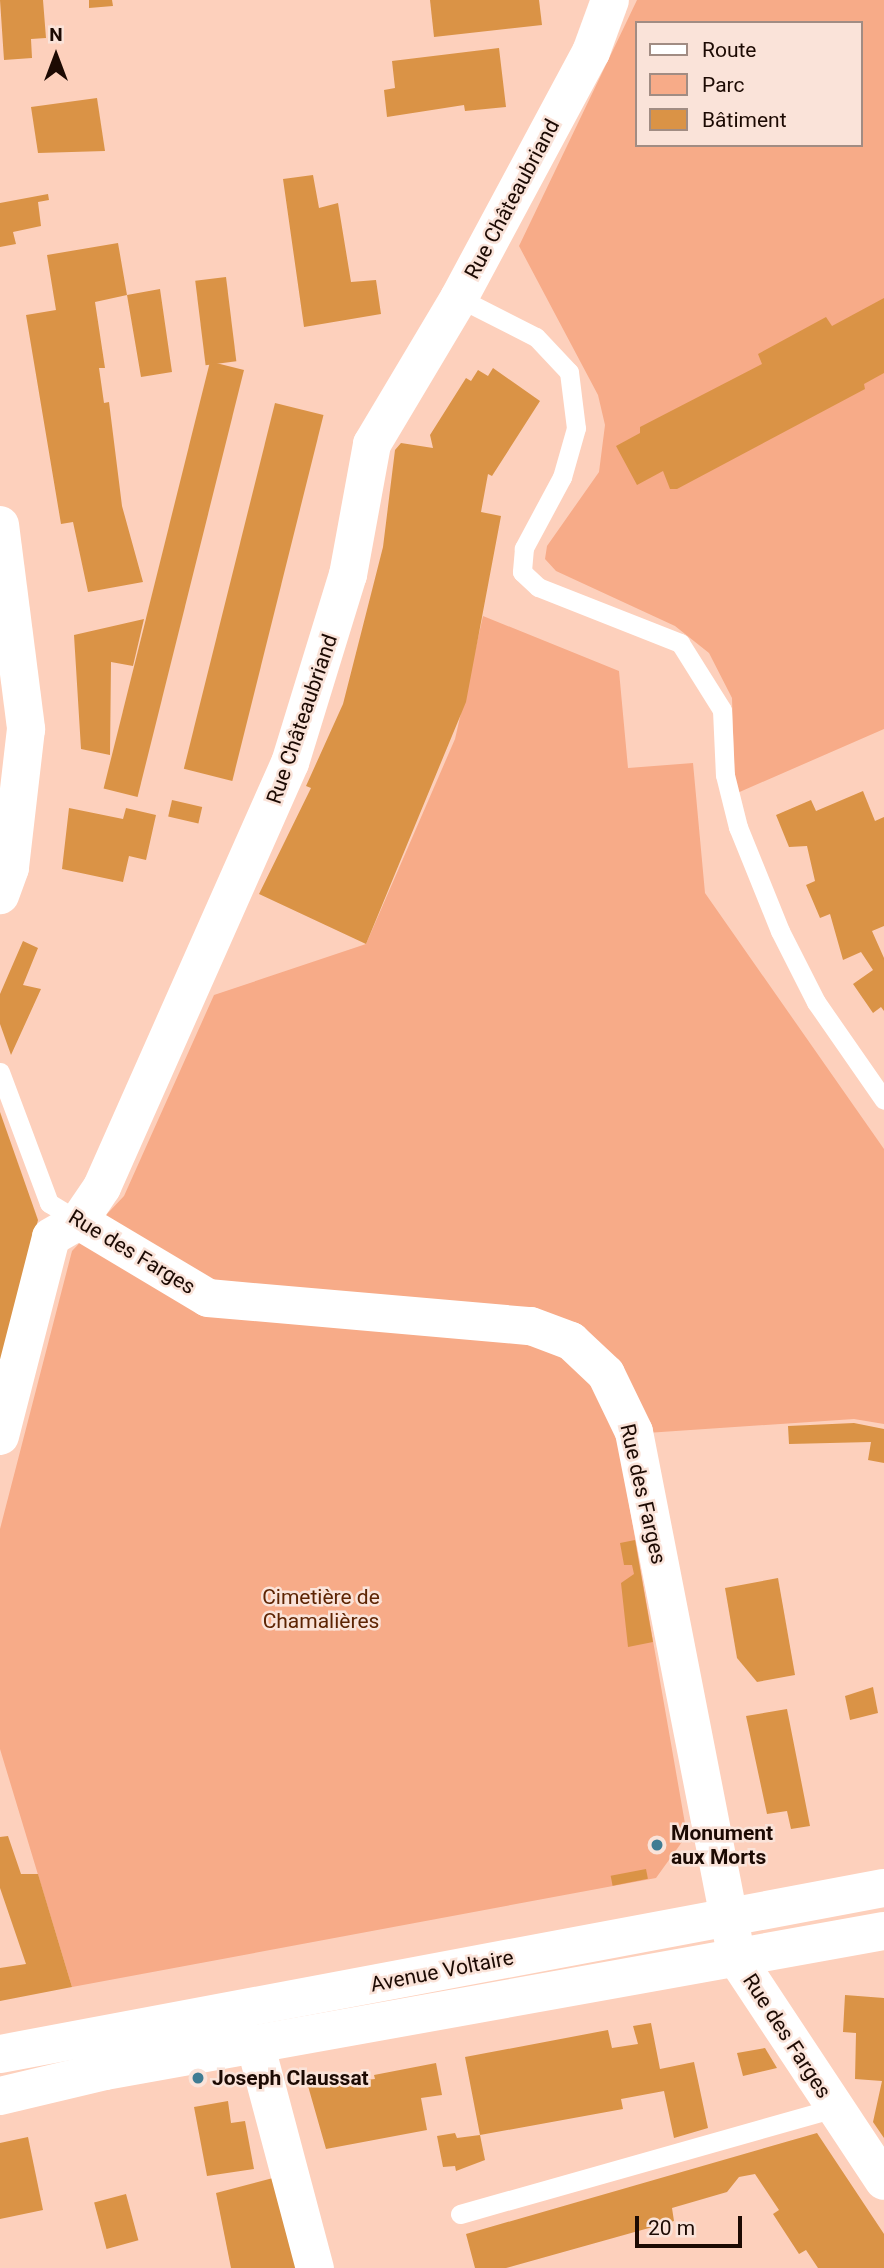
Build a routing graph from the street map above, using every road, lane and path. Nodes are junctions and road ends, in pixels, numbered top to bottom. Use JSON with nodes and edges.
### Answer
{"nodes":[{"id":1,"x":610,"y":0,"type":"edge"},
{"id":2,"x":459,"y":298,"type":"junction"},
{"id":3,"x":0,"y":525,"type":"edge"},
{"id":4,"x":0,"y":895,"type":"edge"},
{"id":5,"x":0,"y":1072,"type":"edge"},
{"id":6,"x":884,"y":1100,"type":"edge"},
{"id":7,"x":79,"y":1221,"type":"junction"},
{"id":8,"x":0,"y":1436,"type":"edge"},
{"id":9,"x":884,"y":1888,"type":"edge"},
{"id":10,"x":725,"y":1917,"type":"junction"},
{"id":11,"x":884,"y":1931,"type":"edge"},
{"id":12,"x":737,"y":1959,"type":"junction"},
{"id":13,"x":256,"y":2047,"type":"junction"},
{"id":14,"x":0,"y":2054,"type":"edge"},
{"id":15,"x":0,"y":2096,"type":"edge"},
{"id":16,"x":834,"y":2108,"type":"junction"},
{"id":17,"x":884,"y":2181,"type":"edge"},
{"id":18,"x":460,"y":2214,"type":"dead end"},
{"id":19,"x":315,"y":2268,"type":"edge"}],
"edges":[{"from":1,"to":2,"type":"street","name":"Rue Châteaubriand"},
{"from":2,"to":6,"type":"lane"},
{"from":2,"to":7,"type":"street","name":"Rue Châteaubriand"},
{"from":3,"to":4,"type":"street"},
{"from":5,"to":7,"type":"lane","name":"Rue des Farges"},
{"from":7,"to":8,"type":"street","name":"Rue Châteaubriand"},
{"from":7,"to":10,"type":"street","name":"Rue des Farges"},
{"from":9,"to":10,"type":"street","name":"Avenue Voltaire"},
{"from":10,"to":12,"type":"street","name":"Rue des Farges"},
{"from":10,"to":14,"type":"street","name":"Avenue Voltaire"},
{"from":11,"to":12,"type":"street","name":"Avenue Voltaire"},
{"from":12,"to":13,"type":"street","name":"Avenue Voltaire"},
{"from":12,"to":16,"type":"street","name":"Rue des Farges"},
{"from":13,"to":15,"type":"street","name":"Avenue Voltaire"},
{"from":13,"to":19,"type":"street"},
{"from":16,"to":17,"type":"street","name":"Rue des Farges"},
{"from":16,"to":18,"type":"lane"}]}
